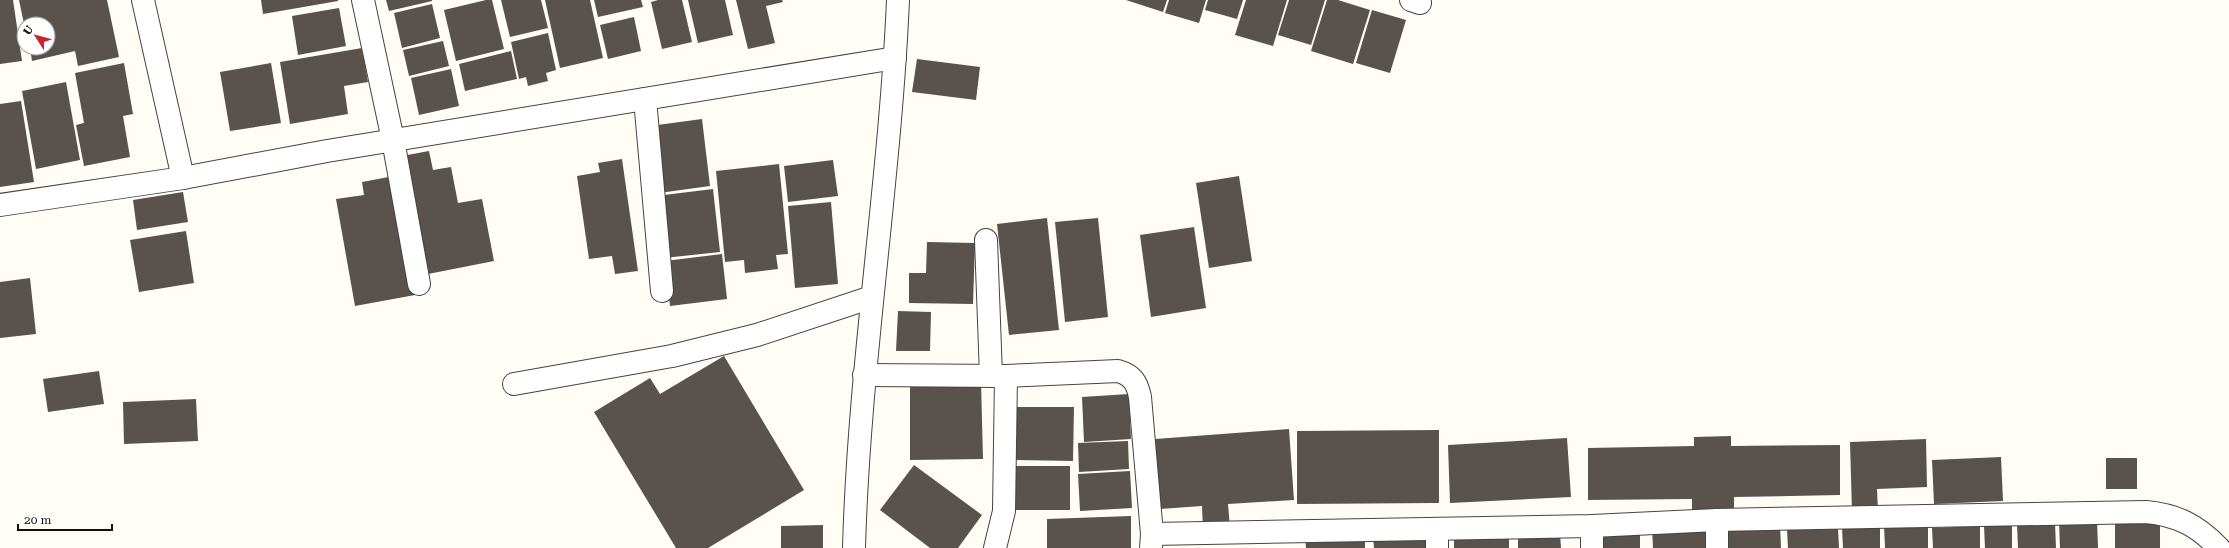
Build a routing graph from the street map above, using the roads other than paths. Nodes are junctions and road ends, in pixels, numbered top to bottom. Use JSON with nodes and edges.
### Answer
{"nodes":[{"id":1,"x":143,"y":0,"type":"edge"},
{"id":2,"x":363,"y":0,"type":"edge"},
{"id":3,"x":898,"y":0,"type":"edge"},
{"id":4,"x":895,"y":58,"type":"junction"},
{"id":5,"x":645,"y":99,"type":"junction"},
{"id":6,"x":393,"y":140,"type":"junction"},
{"id":7,"x":182,"y":178,"type":"junction"},
{"id":8,"x":0,"y":206,"type":"edge"},
{"id":9,"x":986,"y":240,"type":"dead end"},
{"id":10,"x":419,"y":284,"type":"dead end"},
{"id":11,"x":662,"y":291,"type":"dead end"},
{"id":12,"x":872,"y":297,"type":"junction"},
{"id":13,"x":864,"y":375,"type":"junction"},
{"id":14,"x":998,"y":376,"type":"junction"},
{"id":15,"x":514,"y":384,"type":"dead end"},
{"id":16,"x":1717,"y":520,"type":"junction"},
{"id":17,"x":1592,"y":526,"type":"junction"},
{"id":18,"x":1437,"y":539,"type":"edge"},
{"id":19,"x":1302,"y":540,"type":"edge"},
{"id":20,"x":1152,"y":541,"type":"edge"},
{"id":21,"x":854,"y":548,"type":"edge"},
{"id":22,"x":995,"y":548,"type":"edge"},
{"id":23,"x":1592,"y":548,"type":"edge"},
{"id":24,"x":1717,"y":548,"type":"edge"},
{"id":25,"x":2219,"y":548,"type":"edge"}],
"edges":[{"from":1,"to":7,"type":"street"},
{"from":2,"to":6,"type":"street"},
{"from":3,"to":4,"type":"street"},
{"from":4,"to":5,"type":"street"},
{"from":4,"to":12,"type":"street"},
{"from":5,"to":6,"type":"street"},
{"from":5,"to":11,"type":"street"},
{"from":6,"to":7,"type":"street"},
{"from":6,"to":10,"type":"street"},
{"from":7,"to":8,"type":"street"},
{"from":9,"to":14,"type":"street"},
{"from":12,"to":13,"type":"street"},
{"from":12,"to":15,"type":"street"},
{"from":13,"to":14,"type":"street"},
{"from":13,"to":21,"type":"street"},
{"from":14,"to":20,"type":"street"},
{"from":14,"to":22,"type":"street"},
{"from":16,"to":17,"type":"street"},
{"from":16,"to":24,"type":"street"},
{"from":16,"to":25,"type":"street"},
{"from":17,"to":18,"type":"street"},
{"from":17,"to":23,"type":"street"},
{"from":18,"to":19,"type":"street"},
{"from":19,"to":20,"type":"street"}]}
